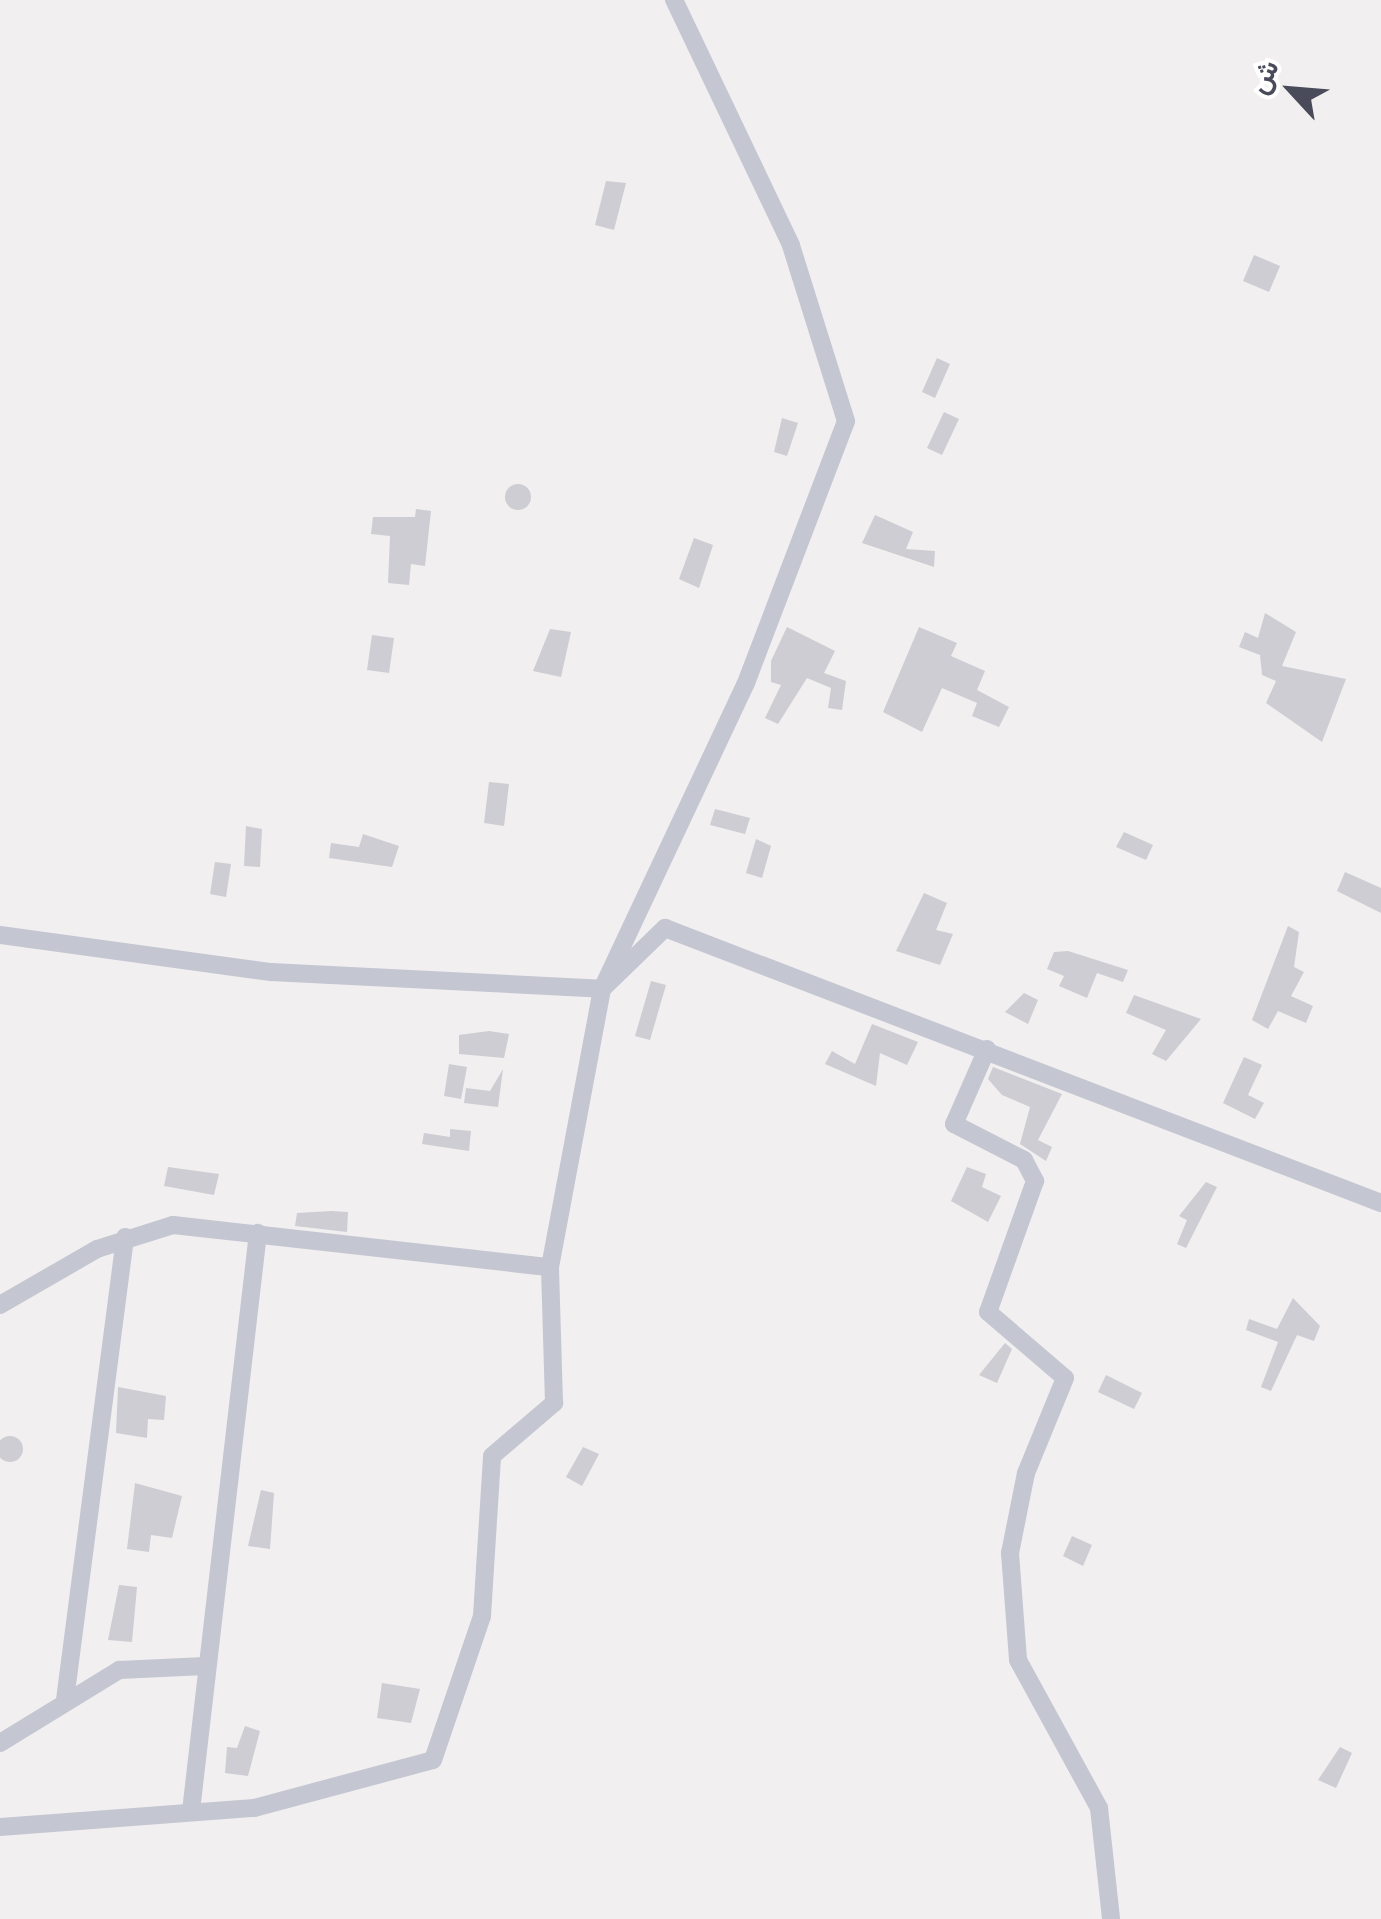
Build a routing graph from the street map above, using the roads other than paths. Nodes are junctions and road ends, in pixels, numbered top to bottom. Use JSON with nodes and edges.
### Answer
{"nodes":[{"id":1,"x":674,"y":0,"type":"edge"},
{"id":2,"x":0,"y":935,"type":"edge"},
{"id":3,"x":602,"y":989,"type":"junction"},
{"id":4,"x":987,"y":1049,"type":"junction"},
{"id":5,"x":1381,"y":1202,"type":"edge"},
{"id":6,"x":258,"y":1233,"type":"junction"},
{"id":7,"x":125,"y":1237,"type":"junction"},
{"id":8,"x":550,"y":1267,"type":"junction"},
{"id":9,"x":0,"y":1305,"type":"edge"},
{"id":10,"x":205,"y":1666,"type":"junction"},
{"id":11,"x":65,"y":1700,"type":"junction"},
{"id":12,"x":0,"y":1743,"type":"edge"},
{"id":13,"x":191,"y":1812,"type":"junction"},
{"id":14,"x":0,"y":1827,"type":"edge"},
{"id":15,"x":1111,"y":1919,"type":"edge"}],
"edges":[{"from":1,"to":3,"type":"street"},
{"from":2,"to":3,"type":"street"},
{"from":3,"to":4,"type":"street"},
{"from":3,"to":8,"type":"street"},
{"from":4,"to":5,"type":"street"},
{"from":4,"to":15,"type":"street"},
{"from":6,"to":7,"type":"street"},
{"from":6,"to":8,"type":"street"},
{"from":6,"to":10,"type":"street"},
{"from":7,"to":9,"type":"street"},
{"from":7,"to":11,"type":"street"},
{"from":8,"to":13,"type":"street"},
{"from":10,"to":11,"type":"street"},
{"from":10,"to":13,"type":"street"},
{"from":11,"to":12,"type":"street"},
{"from":13,"to":14,"type":"street"}]}
